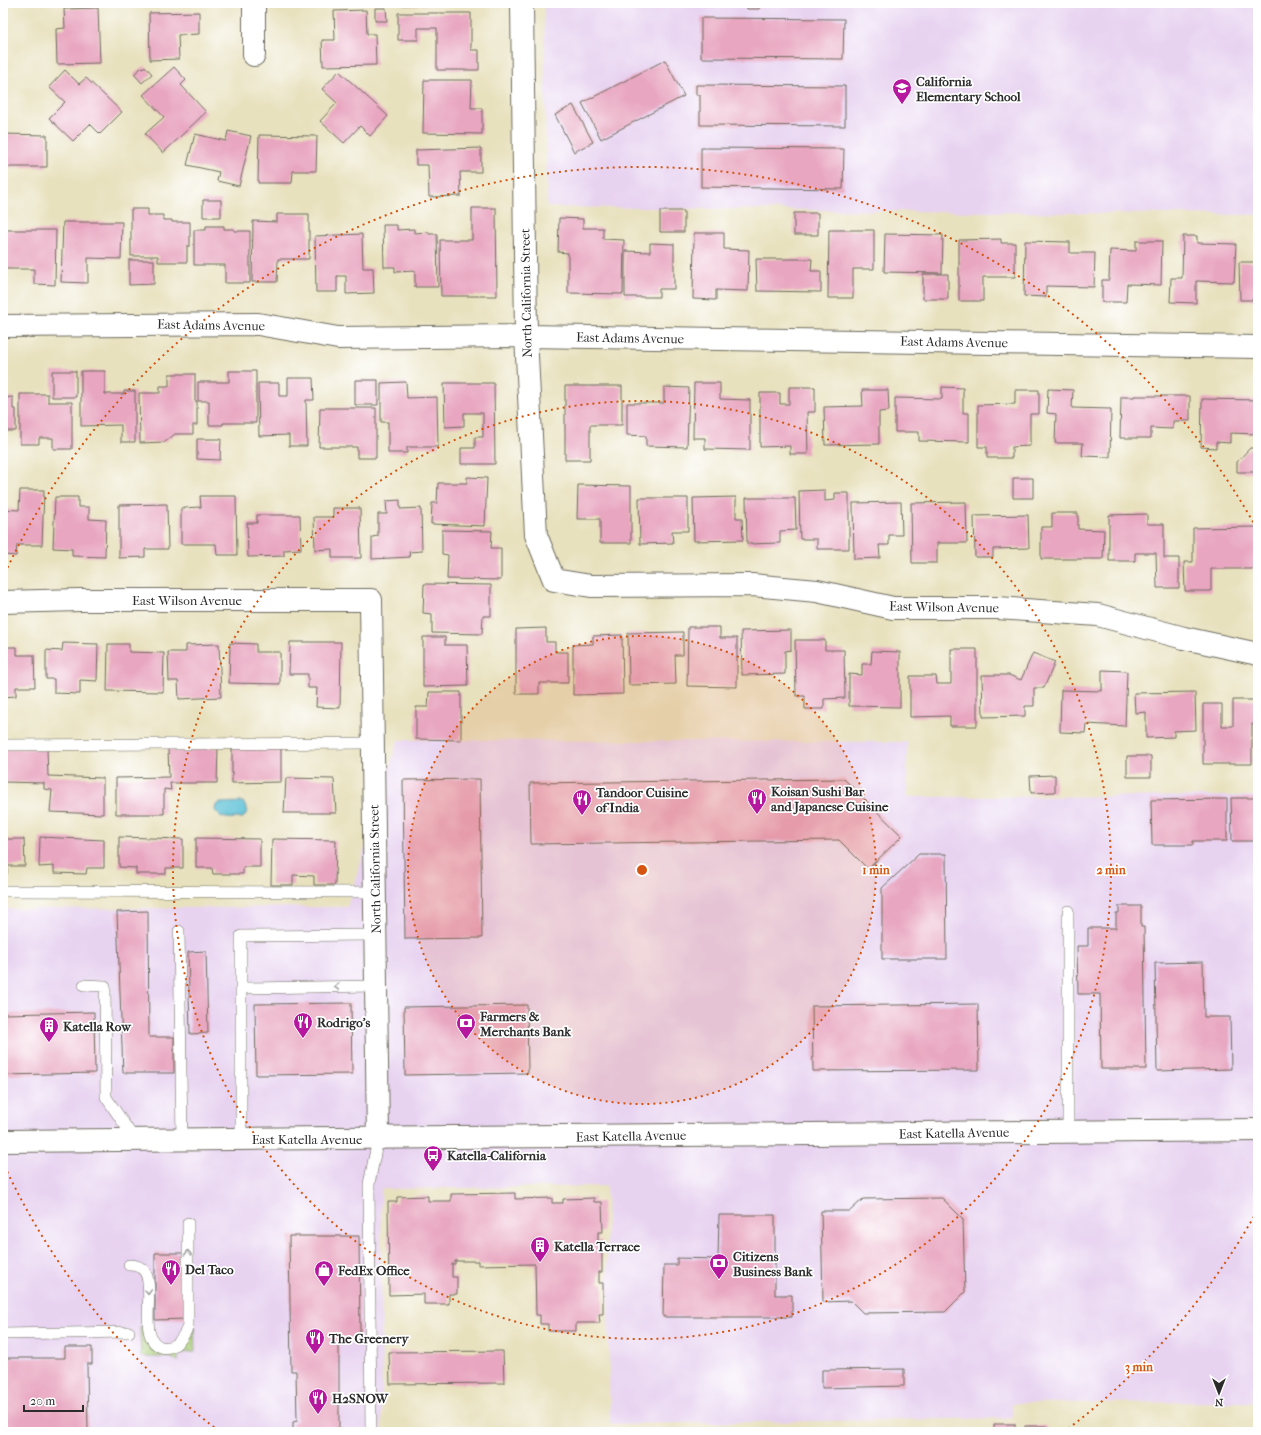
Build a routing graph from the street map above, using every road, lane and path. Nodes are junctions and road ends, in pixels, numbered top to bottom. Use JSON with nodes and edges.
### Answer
{"nodes":[{"id":1,"x":254,"y":3,"type":"edge"},
{"id":2,"x":522,"y":3,"type":"edge"},
{"id":3,"x":254,"y":55,"type":"dead end"},
{"id":4,"x":3,"y":326,"type":"edge"},
{"id":5,"x":526,"y":336,"type":"junction"},
{"id":6,"x":1258,"y":347,"type":"edge"},
{"id":7,"x":554,"y":580,"type":"joint"},
{"id":8,"x":371,"y":600,"type":"joint"},
{"id":9,"x":3,"y":602,"type":"edge"},
{"id":10,"x":1258,"y":654,"type":"edge"},
{"id":11,"x":373,"y":743,"type":"junction"},
{"id":12,"x":3,"y":745,"type":"edge"},
{"id":13,"x":3,"y":891,"type":"edge"},
{"id":14,"x":375,"y":892,"type":"junction"},
{"id":15,"x":1068,"y":911,"type":"dead end"},
{"id":16,"x":179,"y":931,"type":"dead end"},
{"id":17,"x":375,"y":935,"type":"junction"},
{"id":18,"x":84,"y":985,"type":"dead end"},
{"id":19,"x":376,"y":986,"type":"junction"},
{"id":20,"x":241,"y":988,"type":"junction"},
{"id":21,"x":1258,"y":1130,"type":"edge"},
{"id":22,"x":1068,"y":1132,"type":"junction"},
{"id":23,"x":378,"y":1139,"type":"junction"},
{"id":24,"x":135,"y":1140,"type":"junction"},
{"id":25,"x":182,"y":1140,"type":"junction"},
{"id":26,"x":241,"y":1140,"type":"junction"},
{"id":27,"x":3,"y":1141,"type":"edge"},
{"id":28,"x":188,"y":1223,"type":"dead end"},
{"id":29,"x":129,"y":1265,"type":"dead end"},
{"id":30,"x":129,"y":1332,"type":"dead end"},
{"id":31,"x":3,"y":1334,"type":"edge"},
{"id":32,"x":371,"y":1432,"type":"edge"}],
"edges":[{"from":1,"to":3,"type":"street"},
{"from":2,"to":5,"type":"street","name":"North California Street"},
{"from":4,"to":5,"type":"street","name":"East Adams Avenue"},
{"from":5,"to":6,"type":"street","name":"East Adams Avenue"},
{"from":5,"to":7,"type":"street","name":"North California Street"},
{"from":7,"to":10,"type":"street","name":"East Wilson Avenue"},
{"from":8,"to":9,"type":"street","name":"East Wilson Avenue"},
{"from":8,"to":11,"type":"street","name":"North California Street"},
{"from":11,"to":12,"type":"lane"},
{"from":11,"to":14,"type":"street","name":"North California Street"},
{"from":13,"to":14,"type":"lane"},
{"from":14,"to":17,"type":"street","name":"North California Street"},
{"from":15,"to":22,"type":"lane"},
{"from":16,"to":25,"type":"lane"},
{"from":17,"to":19,"type":"street","name":"North California Street"},
{"from":17,"to":20,"type":"lane"},
{"from":18,"to":24,"type":"lane"},
{"from":19,"to":20,"type":"lane","one_way":true},
{"from":19,"to":23,"type":"street","name":"North California Street"},
{"from":20,"to":26,"type":"lane"},
{"from":21,"to":22,"type":"street","name":"East Katella Avenue"},
{"from":22,"to":23,"type":"street","name":"East Katella Avenue"},
{"from":23,"to":26,"type":"street","name":"East Katella Avenue"},
{"from":23,"to":32,"type":"lane"},
{"from":24,"to":25,"type":"street","name":"East Katella Avenue"},
{"from":24,"to":27,"type":"street","name":"East Katella Avenue"},
{"from":25,"to":26,"type":"street","name":"East Katella Avenue"},
{"from":29,"to":28,"type":"lane","one_way":true},
{"from":30,"to":31,"type":"lane"}]}
